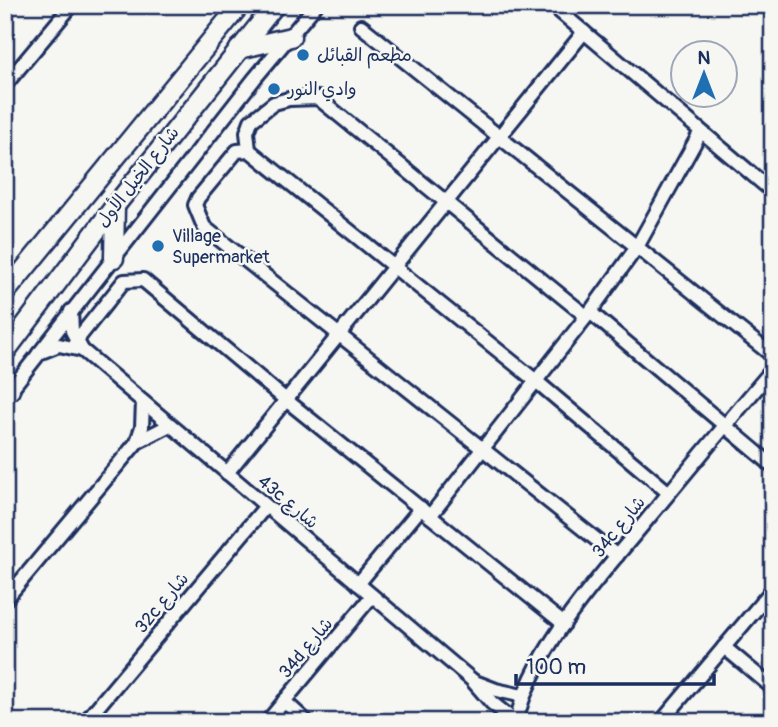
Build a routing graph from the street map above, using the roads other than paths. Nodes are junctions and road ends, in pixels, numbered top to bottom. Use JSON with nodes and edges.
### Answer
{"nodes":[{"id":1,"x":72,"y":5,"type":"edge"},
{"id":2,"x":240,"y":5,"type":"edge"},
{"id":3,"x":275,"y":5,"type":"edge"},
{"id":4,"x":316,"y":5,"type":"edge"},
{"id":5,"x":552,"y":5,"type":"edge"},
{"id":6,"x":361,"y":26,"type":"dead end"},
{"id":7,"x":584,"y":32,"type":"junction"},
{"id":8,"x":291,"y":37,"type":"junction"},
{"id":9,"x":239,"y":49,"type":"junction"},
{"id":10,"x":5,"y":85,"type":"edge"},
{"id":11,"x":700,"y":133,"type":"junction"},
{"id":12,"x":499,"y":136,"type":"junction"},
{"id":13,"x":249,"y":150,"type":"junction"},
{"id":14,"x":773,"y":192,"type":"edge"},
{"id":15,"x":446,"y":202,"type":"junction"},
{"id":16,"x":115,"y":206,"type":"junction"},
{"id":17,"x":636,"y":247,"type":"junction"},
{"id":18,"x":114,"y":258,"type":"junction"},
{"id":19,"x":394,"y":267,"type":"junction"},
{"id":20,"x":5,"y":293,"type":"edge"},
{"id":21,"x":71,"y":311,"type":"junction"},
{"id":22,"x":588,"y":314,"type":"junction"},
{"id":23,"x":339,"y":334,"type":"junction"},
{"id":24,"x":79,"y":345,"type":"junction"},
{"id":25,"x":5,"y":352,"type":"edge"},
{"id":26,"x":38,"y":354,"type":"junction"},
{"id":27,"x":773,"y":356,"type":"edge"},
{"id":28,"x":773,"y":369,"type":"edge"},
{"id":29,"x":536,"y":381,"type":"junction"},
{"id":30,"x":7,"y":393,"type":"edge"},
{"id":31,"x":286,"y":400,"type":"junction"},
{"id":32,"x":144,"y":402,"type":"junction"},
{"id":33,"x":170,"y":425,"type":"junction"},
{"id":34,"x":725,"y":425,"type":"junction"},
{"id":35,"x":138,"y":442,"type":"junction"},
{"id":36,"x":483,"y":449,"type":"junction"},
{"id":37,"x":773,"y":466,"type":"edge"},
{"id":38,"x":227,"y":473,"type":"junction"},
{"id":39,"x":669,"y":493,"type":"junction"},
{"id":40,"x":266,"y":506,"type":"junction"},
{"id":41,"x":426,"y":512,"type":"junction"},
{"id":42,"x":617,"y":556,"type":"junction"},
{"id":43,"x":358,"y":584,"type":"junction"},
{"id":44,"x":773,"y":589,"type":"edge"},
{"id":45,"x":372,"y":596,"type":"junction"},
{"id":46,"x":5,"y":600,"type":"edge"},
{"id":47,"x":565,"y":624,"type":"junction"},
{"id":48,"x":724,"y":647,"type":"junction"},
{"id":49,"x":472,"y":680,"type":"junction"},
{"id":50,"x":773,"y":688,"type":"edge"},
{"id":51,"x":523,"y":696,"type":"junction"},
{"id":52,"x":284,"y":701,"type":"junction"},
{"id":53,"x":85,"y":722,"type":"edge"},
{"id":54,"x":267,"y":722,"type":"edge"},
{"id":55,"x":307,"y":722,"type":"edge"},
{"id":56,"x":516,"y":722,"type":"edge"},
{"id":57,"x":661,"y":722,"type":"edge"}],
"edges":[{"from":1,"to":10,"type":"street"},
{"from":2,"to":20,"type":"main road","name":"شارع الخيل الأول"},
{"from":3,"to":9,"type":"main road","name":"شارع الخيل الأول"},
{"from":4,"to":8,"type":"street"},
{"from":5,"to":7,"type":"street"},
{"from":6,"to":12,"type":"street"},
{"from":7,"to":11,"type":"street"},
{"from":7,"to":12,"type":"street"},
{"from":8,"to":9,"type":"main road"},
{"from":8,"to":18,"type":"street"},
{"from":9,"to":16,"type":"main road","name":"شارع الخيل الأول"},
{"from":11,"to":14,"type":"street"},
{"from":11,"to":17,"type":"street"},
{"from":12,"to":15,"type":"street"},
{"from":12,"to":17,"type":"street"},
{"from":13,"to":15,"type":"street"},
{"from":13,"to":19,"type":"street"},
{"from":13,"to":23,"type":"street"},
{"from":15,"to":19,"type":"street"},
{"from":15,"to":22,"type":"street"},
{"from":16,"to":18,"type":"main road"},
{"from":16,"to":25,"type":"main road","name":"شارع الخيل الأول"},
{"from":17,"to":22,"type":"street"},
{"from":17,"to":27,"type":"street"},
{"from":18,"to":21,"type":"street"},
{"from":19,"to":23,"type":"street"},
{"from":19,"to":29,"type":"street"},
{"from":21,"to":24,"type":"street"},
{"from":21,"to":26,"type":"street"},
{"from":22,"to":29,"type":"street"},
{"from":22,"to":34,"type":"street"},
{"from":23,"to":31,"type":"street"},
{"from":23,"to":36,"type":"street"},
{"from":24,"to":26,"type":"street"},
{"from":24,"to":31,"type":"street"},
{"from":24,"to":32,"type":"street","name":"43c شارع"},
{"from":26,"to":30,"type":"street"},
{"from":28,"to":34,"type":"street","name":"34c شارع"},
{"from":29,"to":36,"type":"street"},
{"from":29,"to":39,"type":"street"},
{"from":31,"to":38,"type":"street"},
{"from":31,"to":41,"type":"street"},
{"from":32,"to":33,"type":"street","name":"43c شارع"},
{"from":32,"to":35,"type":"street"},
{"from":33,"to":35,"type":"street"},
{"from":33,"to":38,"type":"street","name":"43c شارع"},
{"from":34,"to":37,"type":"street"},
{"from":34,"to":39,"type":"street","name":"34c شارع"},
{"from":35,"to":46,"type":"street"},
{"from":36,"to":41,"type":"street"},
{"from":36,"to":42,"type":"street"},
{"from":38,"to":40,"type":"street","name":"43c شارع"},
{"from":39,"to":42,"type":"street","name":"34c شارع"},
{"from":40,"to":43,"type":"street","name":"43c شارع"},
{"from":40,"to":53,"type":"street","name":"32c شارع"},
{"from":41,"to":43,"type":"street"},
{"from":41,"to":47,"type":"street"},
{"from":42,"to":47,"type":"street","name":"34c شارع"},
{"from":43,"to":45,"type":"street","name":"43c شارع"},
{"from":44,"to":48,"type":"street"},
{"from":45,"to":49,"type":"street","name":"43c شارع"},
{"from":45,"to":52,"type":"street","name":"34d شارع"},
{"from":47,"to":51,"type":"street","name":"34c شارع"},
{"from":48,"to":50,"type":"street"},
{"from":48,"to":57,"type":"street"},
{"from":49,"to":51,"type":"street","name":"43c شارع"},
{"from":49,"to":56,"type":"street","name":"43c شارع"},
{"from":51,"to":56,"type":"street","name":"34c شارع"},
{"from":52,"to":54,"type":"street","name":"34d شارع"},
{"from":52,"to":55,"type":"street"}]}
